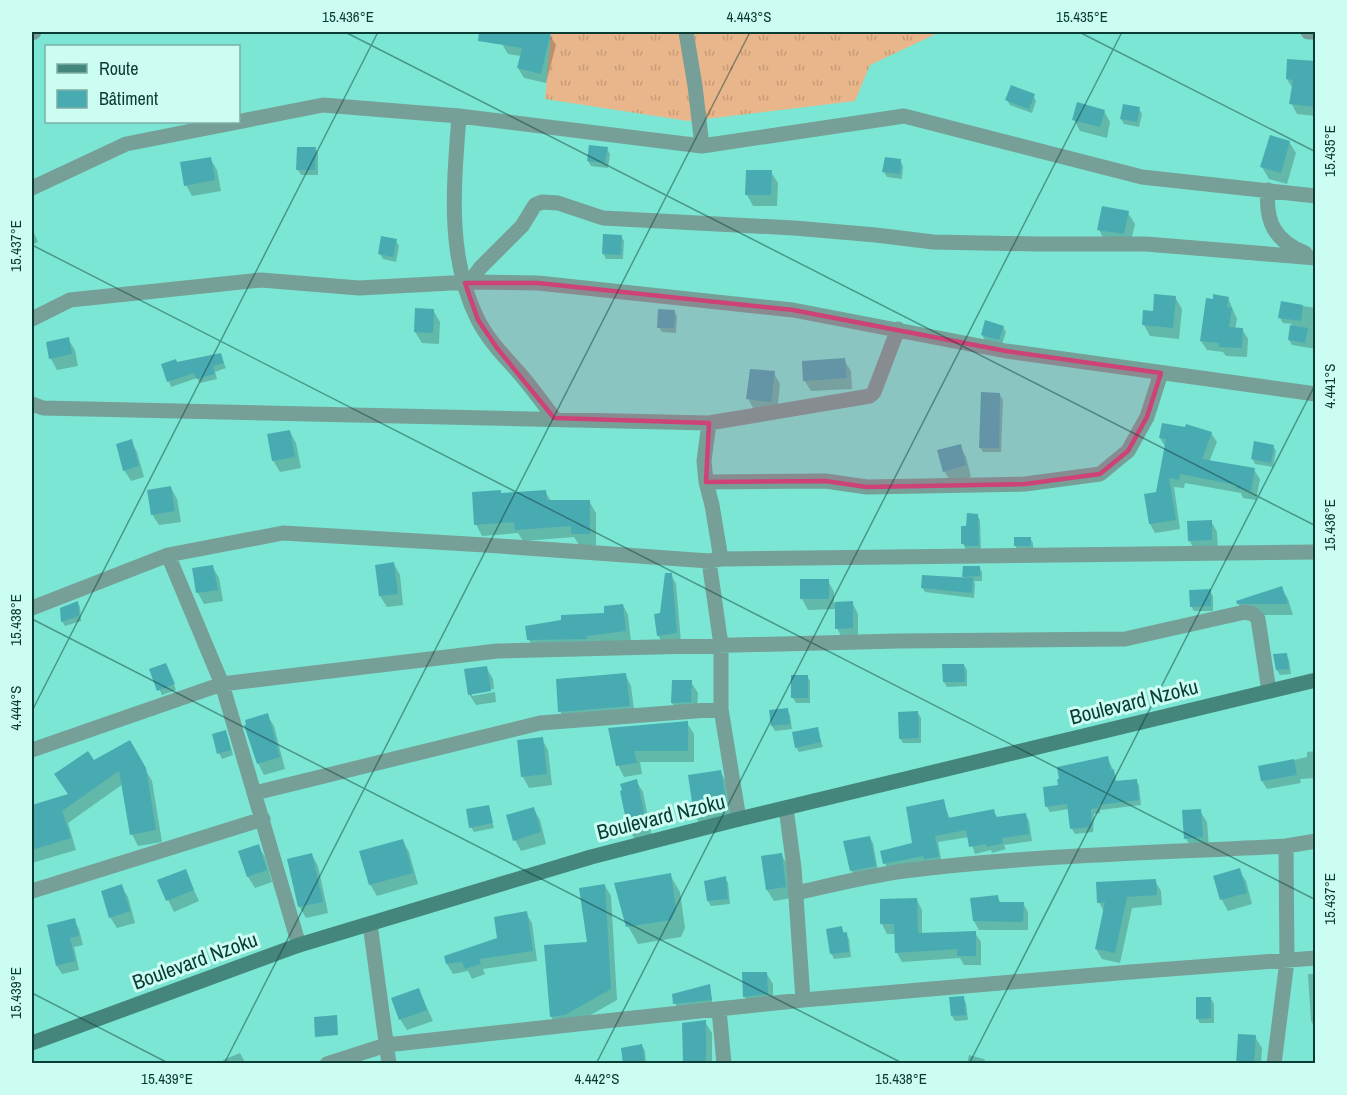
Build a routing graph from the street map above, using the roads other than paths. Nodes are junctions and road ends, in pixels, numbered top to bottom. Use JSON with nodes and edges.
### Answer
{"nodes":[{"id":1,"x":686,"y":32,"type":"edge"},
{"id":2,"x":1308,"y":32,"type":"edge"},
{"id":3,"x":1316,"y":32,"type":"edge"},
{"id":4,"x":459,"y":116,"type":"junction"},
{"id":5,"x":240,"y":121,"type":"edge"},
{"id":6,"x":232,"y":123,"type":"edge"},
{"id":7,"x":702,"y":146,"type":"junction"},
{"id":8,"x":32,"y":188,"type":"edge"},
{"id":9,"x":1268,"y":190,"type":"junction"},
{"id":10,"x":1316,"y":196,"type":"edge"},
{"id":11,"x":1316,"y":257,"type":"edge"},
{"id":12,"x":467,"y":282,"type":"junction"},
{"id":13,"x":32,"y":319,"type":"edge"},
{"id":14,"x":898,"y":329,"type":"junction"},
{"id":15,"x":1161,"y":373,"type":"junction"},
{"id":16,"x":1316,"y":394,"type":"edge"},
{"id":17,"x":35,"y":408,"type":"edge"},
{"id":18,"x":554,"y":418,"type":"junction"},
{"id":19,"x":709,"y":423,"type":"junction"},
{"id":20,"x":706,"y":482,"type":"junction"},
{"id":21,"x":1316,"y":552,"type":"edge"},
{"id":22,"x":168,"y":555,"type":"junction"},
{"id":23,"x":715,"y":560,"type":"junction"},
{"id":24,"x":32,"y":608,"type":"edge"},
{"id":25,"x":721,"y":645,"type":"junction"},
{"id":26,"x":1316,"y":680,"type":"edge"},
{"id":27,"x":222,"y":684,"type":"junction"},
{"id":28,"x":1269,"y":691,"type":"junction"},
{"id":29,"x":721,"y":709,"type":"junction"},
{"id":30,"x":32,"y":750,"type":"edge"},
{"id":31,"x":255,"y":793,"type":"junction"},
{"id":32,"x":786,"y":808,"type":"junction"},
{"id":33,"x":263,"y":819,"type":"junction"},
{"id":34,"x":739,"y":819,"type":"junction"},
{"id":35,"x":1316,"y":841,"type":"edge"},
{"id":36,"x":1286,"y":846,"type":"junction"},
{"id":37,"x":32,"y":891,"type":"edge"},
{"id":38,"x":796,"y":892,"type":"junction"},
{"id":39,"x":370,"y":924,"type":"junction"},
{"id":40,"x":299,"y":945,"type":"junction"},
{"id":41,"x":1316,"y":958,"type":"edge"},
{"id":42,"x":1287,"y":962,"type":"junction"},
{"id":43,"x":803,"y":1000,"type":"junction"},
{"id":44,"x":719,"y":1009,"type":"junction"},
{"id":45,"x":32,"y":1043,"type":"edge"},
{"id":46,"x":386,"y":1045,"type":"junction"},
{"id":47,"x":327,"y":1064,"type":"edge"},
{"id":48,"x":389,"y":1064,"type":"edge"},
{"id":49,"x":724,"y":1064,"type":"edge"},
{"id":50,"x":1274,"y":1064,"type":"edge"}],
"edges":[{"from":1,"to":7,"type":"street"},
{"from":2,"to":3,"type":"street"},
{"from":4,"to":5,"type":"street"},
{"from":4,"to":7,"type":"street"},
{"from":4,"to":12,"type":"street"},
{"from":6,"to":8,"type":"street"},
{"from":7,"to":9,"type":"street"},
{"from":9,"to":10,"type":"street"},
{"from":9,"to":11,"type":"street"},
{"from":11,"to":12,"type":"street"},
{"from":12,"to":13,"type":"street"},
{"from":12,"to":14,"type":"street"},
{"from":12,"to":18,"type":"street"},
{"from":14,"to":15,"type":"street"},
{"from":14,"to":19,"type":"street"},
{"from":15,"to":16,"type":"street"},
{"from":15,"to":20,"type":"street"},
{"from":17,"to":18,"type":"street"},
{"from":18,"to":19,"type":"street"},
{"from":19,"to":20,"type":"street"},
{"from":20,"to":23,"type":"street"},
{"from":21,"to":23,"type":"street"},
{"from":22,"to":23,"type":"street"},
{"from":22,"to":24,"type":"street"},
{"from":22,"to":27,"type":"street"},
{"from":23,"to":25,"type":"street"},
{"from":25,"to":27,"type":"street"},
{"from":25,"to":28,"type":"street"},
{"from":25,"to":29,"type":"street"},
{"from":26,"to":28,"type":"street","name":"Boulevard Nzoku"},
{"from":27,"to":30,"type":"street"},
{"from":27,"to":31,"type":"street"},
{"from":28,"to":32,"type":"street","name":"Boulevard Nzoku"},
{"from":29,"to":31,"type":"street"},
{"from":29,"to":34,"type":"street"},
{"from":31,"to":33,"type":"street"},
{"from":32,"to":34,"type":"street","name":"Boulevard Nzoku"},
{"from":32,"to":38,"type":"street"},
{"from":33,"to":37,"type":"street"},
{"from":33,"to":40,"type":"street"},
{"from":34,"to":39,"type":"street","name":"Boulevard Nzoku"},
{"from":35,"to":36,"type":"street"},
{"from":36,"to":38,"type":"street"},
{"from":36,"to":42,"type":"street"},
{"from":38,"to":43,"type":"street"},
{"from":39,"to":40,"type":"street","name":"Boulevard Nzoku"},
{"from":39,"to":46,"type":"street"},
{"from":40,"to":45,"type":"street","name":"Boulevard Nzoku"},
{"from":41,"to":42,"type":"street"},
{"from":42,"to":43,"type":"street"},
{"from":42,"to":50,"type":"street"},
{"from":43,"to":44,"type":"street"},
{"from":44,"to":46,"type":"street"},
{"from":44,"to":49,"type":"street"},
{"from":46,"to":47,"type":"street"},
{"from":46,"to":48,"type":"street"}]}
